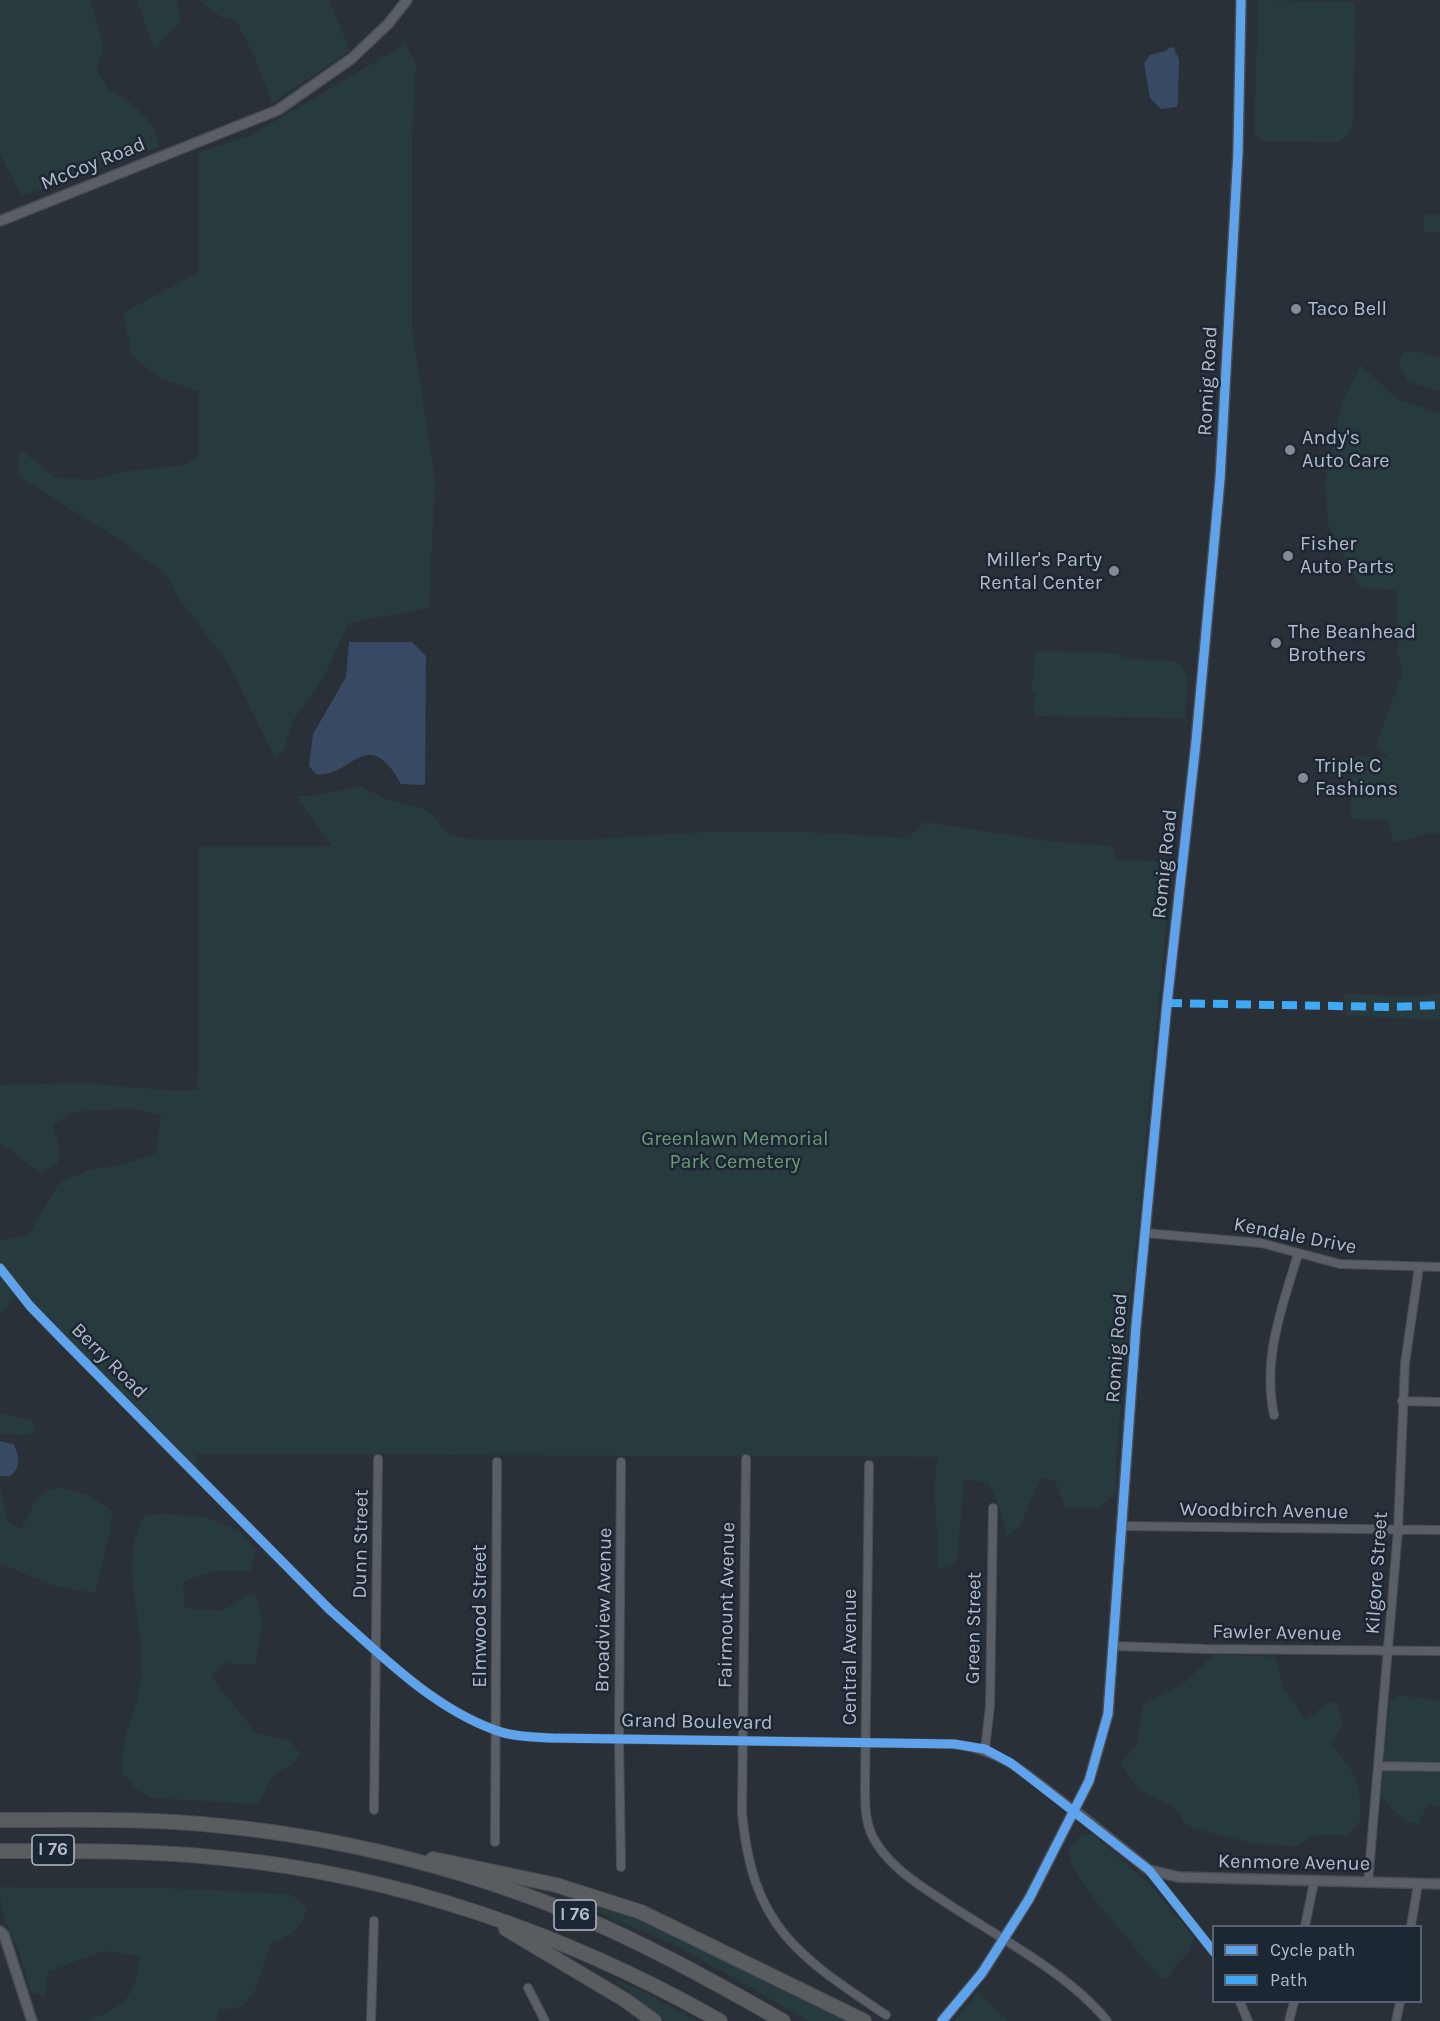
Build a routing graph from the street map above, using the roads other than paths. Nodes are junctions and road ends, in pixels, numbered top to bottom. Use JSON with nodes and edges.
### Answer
{"nodes":[{"id":1,"x":407,"y":0,"type":"edge"},
{"id":2,"x":1241,"y":0,"type":"edge"},
{"id":3,"x":0,"y":221,"type":"edge"},
{"id":4,"x":1145,"y":1233,"type":"junction"},
{"id":5,"x":1298,"y":1254,"type":"junction"},
{"id":6,"x":1419,"y":1267,"type":"junction"},
{"id":7,"x":1440,"y":1267,"type":"edge"},
{"id":8,"x":0,"y":1268,"type":"edge"},
{"id":9,"x":1402,"y":1401,"type":"junction"},
{"id":10,"x":1440,"y":1402,"type":"edge"},
{"id":11,"x":1274,"y":1415,"type":"dead end"},
{"id":12,"x":378,"y":1459,"type":"dead end"},
{"id":13,"x":746,"y":1459,"type":"dead end"},
{"id":14,"x":497,"y":1462,"type":"dead end"},
{"id":15,"x":621,"y":1462,"type":"dead end"},
{"id":16,"x":869,"y":1465,"type":"dead end"},
{"id":17,"x":196,"y":1476,"type":"joint"},
{"id":18,"x":993,"y":1508,"type":"dead end"},
{"id":19,"x":1123,"y":1526,"type":"junction"},
{"id":20,"x":1398,"y":1530,"type":"junction"},
{"id":21,"x":1440,"y":1530,"type":"edge"},
{"id":22,"x":1114,"y":1646,"type":"junction"},
{"id":23,"x":376,"y":1651,"type":"junction"},
{"id":24,"x":1388,"y":1651,"type":"junction"},
{"id":25,"x":1440,"y":1651,"type":"edge"},
{"id":26,"x":496,"y":1731,"type":"junction"},
{"id":27,"x":619,"y":1739,"type":"junction"},
{"id":28,"x":742,"y":1740,"type":"junction"},
{"id":29,"x":867,"y":1743,"type":"junction"},
{"id":30,"x":985,"y":1749,"type":"junction"},
{"id":31,"x":1378,"y":1766,"type":"junction"},
{"id":32,"x":1440,"y":1767,"type":"edge"},
{"id":33,"x":374,"y":1810,"type":"dead end"},
{"id":34,"x":1074,"y":1810,"type":"junction"},
{"id":35,"x":0,"y":1820,"type":"edge"},
{"id":36,"x":495,"y":1842,"type":"dead end"},
{"id":37,"x":352,"y":1846,"type":"junction"},
{"id":38,"x":0,"y":1851,"type":"edge"},
{"id":39,"x":621,"y":1867,"type":"dead end"},
{"id":40,"x":1149,"y":1870,"type":"junction"},
{"id":41,"x":1314,"y":1882,"type":"junction"},
{"id":42,"x":1368,"y":1883,"type":"junction"},
{"id":43,"x":1418,"y":1884,"type":"junction"},
{"id":44,"x":1440,"y":1884,"type":"edge"},
{"id":45,"x":472,"y":1911,"type":"junction"},
{"id":46,"x":374,"y":1921,"type":"dead end"},
{"id":47,"x":1305,"y":1925,"type":"edge"},
{"id":48,"x":1411,"y":1925,"type":"edge"},
{"id":49,"x":0,"y":1931,"type":"edge"},
{"id":50,"x":1004,"y":1941,"type":"junction"},
{"id":51,"x":1212,"y":1949,"type":"edge"},
{"id":52,"x":528,"y":1988,"type":"dead end"},
{"id":53,"x":1241,"y":2003,"type":"edge"},
{"id":54,"x":1294,"y":2003,"type":"edge"},
{"id":55,"x":1400,"y":2003,"type":"edge"},
{"id":56,"x":886,"y":2015,"type":"dead end"},
{"id":57,"x":32,"y":2021,"type":"edge"},
{"id":58,"x":371,"y":2021,"type":"edge"},
{"id":59,"x":545,"y":2021,"type":"edge"},
{"id":60,"x":654,"y":2021,"type":"edge"},
{"id":61,"x":720,"y":2021,"type":"edge"},
{"id":62,"x":783,"y":2021,"type":"edge"},
{"id":63,"x":864,"y":2021,"type":"edge"},
{"id":64,"x":942,"y":2021,"type":"edge"},
{"id":65,"x":1107,"y":2021,"type":"edge"},
{"id":66,"x":1248,"y":2021,"type":"edge"},
{"id":67,"x":1289,"y":2021,"type":"edge"},
{"id":68,"x":1396,"y":2021,"type":"edge"}],
"edges":[{"from":1,"to":3,"type":"street","name":"McCoy Road"},
{"from":2,"to":4,"type":"street","name":"Romig Road"},
{"from":4,"to":5,"type":"street","name":"Kendale Drive"},
{"from":4,"to":19,"type":"street","name":"Romig Road"},
{"from":5,"to":6,"type":"street","name":"Kendale Drive"},
{"from":5,"to":11,"type":"street"},
{"from":6,"to":7,"type":"street","name":"Kendale Drive"},
{"from":6,"to":9,"type":"street","name":"Kilgore Street"},
{"from":8,"to":17,"type":"street","name":"Berry Road"},
{"from":9,"to":10,"type":"street"},
{"from":9,"to":20,"type":"street","name":"Kilgore Street"},
{"from":12,"to":23,"type":"street","name":"Dunn Street"},
{"from":13,"to":28,"type":"street","name":"Fairmount Avenue"},
{"from":14,"to":26,"type":"street","name":"Elmwood Street"},
{"from":15,"to":27,"type":"street","name":"Broadview Avenue"},
{"from":16,"to":29,"type":"street","name":"Central Avenue"},
{"from":17,"to":23,"type":"street","name":"Grand Boulevard"},
{"from":18,"to":30,"type":"street","name":"Green Street"},
{"from":19,"to":20,"type":"street","name":"Woodbirch Avenue"},
{"from":19,"to":22,"type":"street","name":"Romig Road"},
{"from":20,"to":21,"type":"street","name":"Woodbirch Avenue"},
{"from":20,"to":24,"type":"street","name":"Kilgore Street"},
{"from":22,"to":24,"type":"street","name":"Fawler Avenue"},
{"from":22,"to":34,"type":"street","name":"Romig Road"},
{"from":23,"to":26,"type":"street","name":"Grand Boulevard"},
{"from":23,"to":33,"type":"street","name":"Dunn Street"},
{"from":24,"to":25,"type":"street","name":"Fawler Avenue"},
{"from":24,"to":31,"type":"street","name":"Kilgore Street"},
{"from":26,"to":27,"type":"street","name":"Grand Boulevard"},
{"from":26,"to":36,"type":"street","name":"Elmwood Street"},
{"from":27,"to":28,"type":"street","name":"Grand Boulevard"},
{"from":27,"to":39,"type":"street","name":"Broadview Avenue"},
{"from":28,"to":29,"type":"street","name":"Grand Boulevard"},
{"from":28,"to":56,"type":"street","name":"Fairmount Avenue"},
{"from":29,"to":30,"type":"street","name":"Grand Boulevard"},
{"from":29,"to":50,"type":"street","name":"Central Avenue"},
{"from":30,"to":34,"type":"street","name":"Grand Boulevard"},
{"from":31,"to":32,"type":"street"},
{"from":31,"to":42,"type":"street","name":"Kilgore Street"},
{"from":34,"to":40,"type":"street","name":"Grand Boulevard"},
{"from":34,"to":50,"type":"street","name":"Romig Road"},
{"from":35,"to":37,"type":"highway","number":"I 76"},
{"from":37,"to":62,"type":"highway","number":"I 76"},
{"from":37,"to":63,"type":"highway"},
{"from":38,"to":45,"type":"highway","number":"I 76"},
{"from":40,"to":41,"type":"street","name":"Kenmore Avenue"},
{"from":40,"to":51,"type":"street","name":"Grand Boulevard"},
{"from":41,"to":42,"type":"street","name":"Kenmore Avenue"},
{"from":41,"to":47,"type":"street"},
{"from":42,"to":43,"type":"street","name":"Kenmore Avenue"},
{"from":43,"to":44,"type":"street","name":"Kenmore Avenue"},
{"from":43,"to":48,"type":"street"},
{"from":45,"to":60,"type":"highway"},
{"from":45,"to":61,"type":"highway","number":"I 76"},
{"from":46,"to":58,"type":"street"},
{"from":49,"to":57,"type":"street"},
{"from":50,"to":64,"type":"street","name":"Romig Road"},
{"from":50,"to":65,"type":"street","name":"Central Avenue"},
{"from":52,"to":59,"type":"street"},
{"from":53,"to":66,"type":"street"},
{"from":54,"to":67,"type":"street"},
{"from":55,"to":68,"type":"street"}]}
